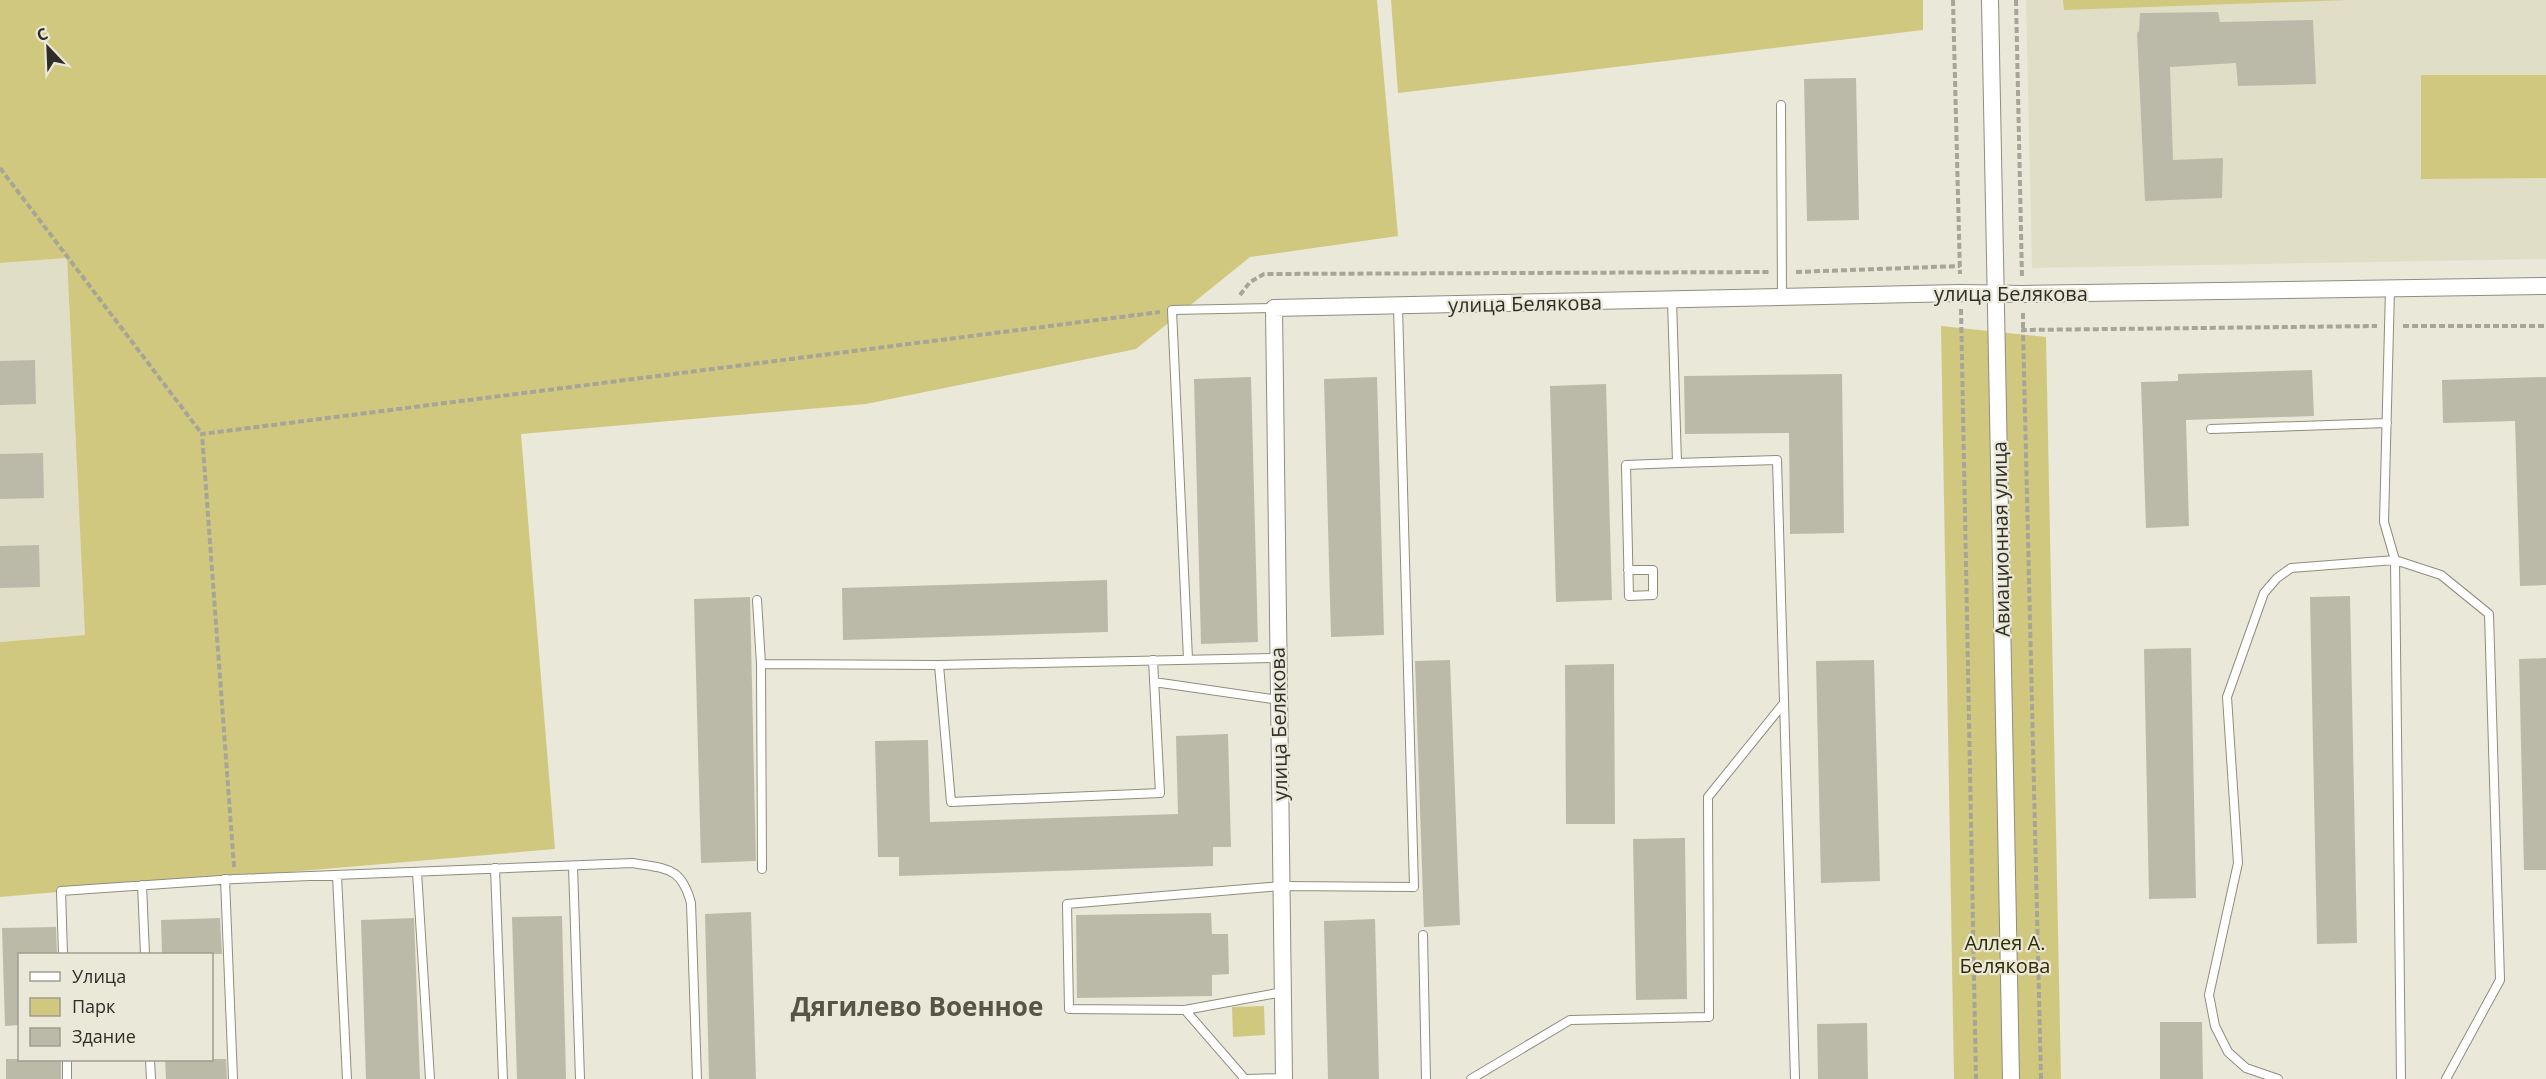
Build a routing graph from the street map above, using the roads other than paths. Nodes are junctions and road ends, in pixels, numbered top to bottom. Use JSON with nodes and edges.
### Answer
{"nodes":[{"id":1,"x":1990,"y":0,"type":"edge"},
{"id":2,"x":1781,"y":105,"type":"dead end"},
{"id":3,"x":2546,"y":286,"type":"edge"},
{"id":4,"x":2390,"y":289,"type":"junction"},
{"id":5,"x":1997,"y":294,"type":"junction"},
{"id":6,"x":1782,"y":299,"type":"junction"},
{"id":7,"x":1672,"y":300,"type":"junction"},
{"id":8,"x":1398,"y":307,"type":"junction"},
{"id":9,"x":1274,"y":308,"type":"junction"},
{"id":10,"x":2386,"y":423,"type":"junction"},
{"id":11,"x":2211,"y":429,"type":"dead end"},
{"id":12,"x":1677,"y":463,"type":"junction"},
{"id":13,"x":2395,"y":560,"type":"junction"},
{"id":14,"x":1628,"y":570,"type":"dead end"},
{"id":15,"x":757,"y":600,"type":"dead end"},
{"id":16,"x":1278,"y":658,"type":"junction"},
{"id":17,"x":1188,"y":659,"type":"junction"},
{"id":18,"x":1153,"y":660,"type":"junction"},
{"id":19,"x":761,"y":664,"type":"junction"},
{"id":20,"x":939,"y":664,"type":"junction"},
{"id":21,"x":1154,"y":682,"type":"junction"},
{"id":22,"x":1279,"y":700,"type":"junction"},
{"id":23,"x":1784,"y":703,"type":"junction"},
{"id":24,"x":573,"y":866,"type":"junction"},
{"id":25,"x":495,"y":868,"type":"junction"},
{"id":26,"x":762,"y":869,"type":"dead end"},
{"id":27,"x":417,"y":872,"type":"junction"},
{"id":28,"x":337,"y":876,"type":"junction"},
{"id":29,"x":225,"y":879,"type":"junction"},
{"id":30,"x":142,"y":885,"type":"junction"},
{"id":31,"x":1281,"y":886,"type":"junction"},
{"id":32,"x":1423,"y":935,"type":"dead end"},
{"id":33,"x":63,"y":953,"type":"edge"},
{"id":34,"x":145,"y":953,"type":"edge"},
{"id":35,"x":1282,"y":992,"type":"junction"},
{"id":36,"x":1185,"y":1010,"type":"junction"},
{"id":37,"x":67,"y":1061,"type":"edge"},
{"id":38,"x":150,"y":1061,"type":"edge"},
{"id":39,"x":1284,"y":1078,"type":"edge"},
{"id":40,"x":68,"y":1079,"type":"edge"},
{"id":41,"x":150,"y":1079,"type":"edge"},
{"id":42,"x":233,"y":1079,"type":"edge"},
{"id":43,"x":347,"y":1079,"type":"edge"},
{"id":44,"x":430,"y":1079,"type":"edge"},
{"id":45,"x":503,"y":1079,"type":"edge"},
{"id":46,"x":580,"y":1079,"type":"edge"},
{"id":47,"x":697,"y":1079,"type":"edge"},
{"id":48,"x":1246,"y":1079,"type":"edge"},
{"id":49,"x":1426,"y":1079,"type":"edge"},
{"id":50,"x":1471,"y":1079,"type":"edge"},
{"id":51,"x":1795,"y":1079,"type":"edge"},
{"id":52,"x":2011,"y":1079,"type":"edge"},
{"id":53,"x":2277,"y":1079,"type":"edge"},
{"id":54,"x":2401,"y":1079,"type":"edge"},
{"id":55,"x":2446,"y":1079,"type":"edge"}],
"edges":[{"from":1,"to":5,"type":"street","name":"Авиационная улица"},
{"from":2,"to":6,"type":"lane"},
{"from":3,"to":4,"type":"street","name":"улица Белякова"},
{"from":4,"to":5,"type":"street","name":"улица Белякова"},
{"from":4,"to":10,"type":"lane"},
{"from":5,"to":6,"type":"street","name":"улица Белякова"},
{"from":5,"to":52,"type":"street","name":"Авиационная улица"},
{"from":6,"to":7,"type":"street","name":"улица Белякова"},
{"from":7,"to":8,"type":"street","name":"улица Белякова"},
{"from":7,"to":12,"type":"lane"},
{"from":8,"to":9,"type":"street","name":"улица Белякова"},
{"from":8,"to":31,"type":"lane"},
{"from":9,"to":16,"type":"street","name":"улица Белякова"},
{"from":9,"to":17,"type":"lane"},
{"from":10,"to":11,"type":"lane"},
{"from":10,"to":13,"type":"lane"},
{"from":12,"to":14,"type":"lane"},
{"from":12,"to":23,"type":"lane"},
{"from":13,"to":53,"type":"lane"},
{"from":13,"to":54,"type":"lane"},
{"from":13,"to":55,"type":"lane"},
{"from":15,"to":19,"type":"lane"},
{"from":16,"to":17,"type":"lane"},
{"from":16,"to":22,"type":"street","name":"улица Белякова"},
{"from":17,"to":18,"type":"lane"},
{"from":18,"to":20,"type":"lane"},
{"from":18,"to":21,"type":"lane"},
{"from":19,"to":20,"type":"lane"},
{"from":19,"to":26,"type":"lane"},
{"from":20,"to":21,"type":"lane"},
{"from":21,"to":22,"type":"lane"},
{"from":22,"to":31,"type":"street","name":"улица Белякова"},
{"from":23,"to":50,"type":"lane"},
{"from":23,"to":51,"type":"lane"},
{"from":24,"to":25,"type":"lane"},
{"from":24,"to":46,"type":"lane"},
{"from":24,"to":47,"type":"lane"},
{"from":25,"to":27,"type":"lane"},
{"from":25,"to":45,"type":"lane"},
{"from":27,"to":28,"type":"lane"},
{"from":27,"to":44,"type":"lane"},
{"from":28,"to":29,"type":"lane"},
{"from":28,"to":43,"type":"lane"},
{"from":29,"to":30,"type":"lane"},
{"from":29,"to":42,"type":"lane"},
{"from":30,"to":33,"type":"lane"},
{"from":30,"to":34,"type":"lane"},
{"from":31,"to":35,"type":"street","name":"улица Белякова"},
{"from":31,"to":36,"type":"lane"},
{"from":32,"to":49,"type":"lane"},
{"from":35,"to":36,"type":"lane"},
{"from":35,"to":39,"type":"street","name":"улица Белякова"},
{"from":36,"to":48,"type":"lane"},
{"from":37,"to":40,"type":"lane"},
{"from":38,"to":41,"type":"lane"},
{"from":39,"to":48,"type":"lane"}]}
